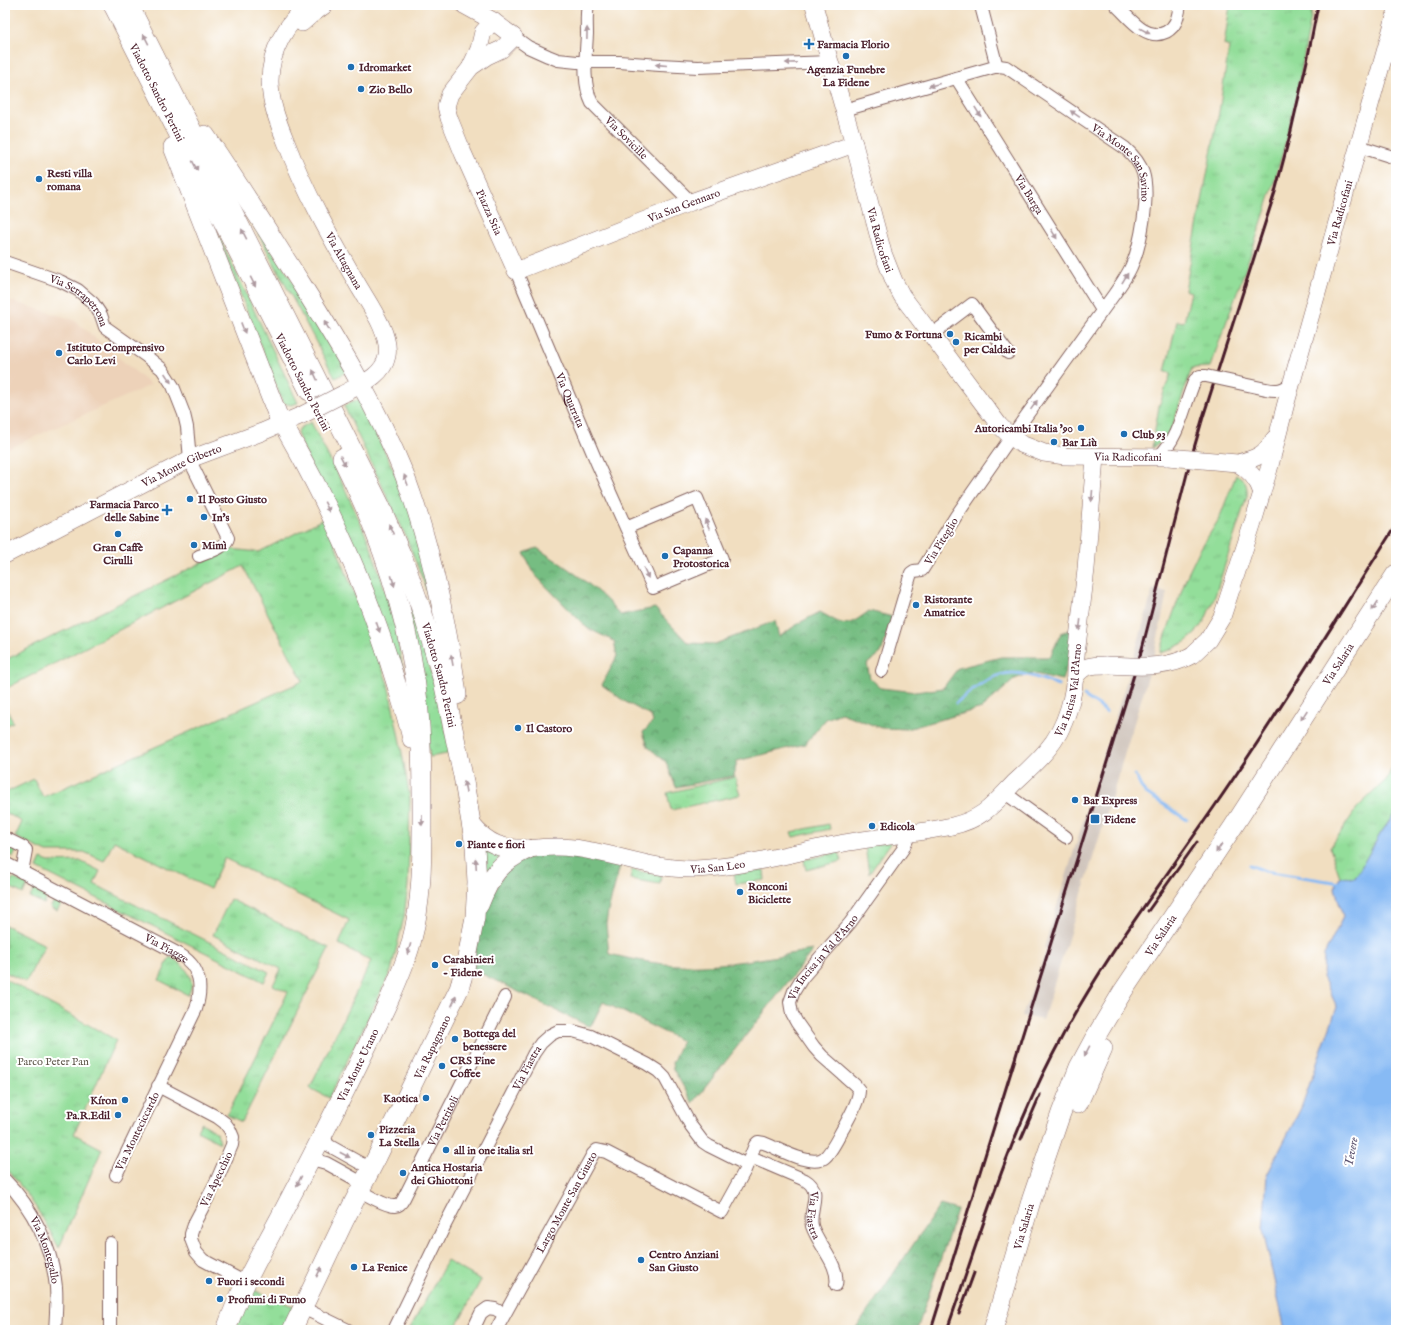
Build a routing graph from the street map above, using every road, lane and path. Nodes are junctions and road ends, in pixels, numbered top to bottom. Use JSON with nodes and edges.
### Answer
{"nodes":[{"id":1,"x":113,"y":5,"type":"edge"},
{"id":2,"x":129,"y":5,"type":"edge"},
{"id":3,"x":309,"y":5,"type":"edge"},
{"id":4,"x":325,"y":5,"type":"edge"},
{"id":5,"x":464,"y":5,"type":"edge"},
{"id":6,"x":481,"y":5,"type":"edge"},
{"id":7,"x":588,"y":5,"type":"edge"},
{"id":8,"x":814,"y":5,"type":"edge"},
{"id":9,"x":1116,"y":5,"type":"edge"},
{"id":10,"x":1180,"y":5,"type":"edge"},
{"id":11,"x":981,"y":6,"type":"dead end"},
{"id":12,"x":1396,"y":12,"type":"edge"},
{"id":13,"x":493,"y":20,"type":"junction"},
{"id":14,"x":514,"y":38,"type":"junction"},
{"id":15,"x":586,"y":62,"type":"junction"},
{"id":16,"x":830,"y":62,"type":"junction"},
{"id":17,"x":471,"y":67,"type":"junction"},
{"id":18,"x":997,"y":67,"type":"junction"},
{"id":19,"x":158,"y":78,"type":"junction"},
{"id":20,"x":957,"y":79,"type":"junction"},
{"id":21,"x":844,"y":110,"type":"junction"},
{"id":22,"x":281,"y":130,"type":"junction"},
{"id":23,"x":854,"y":144,"type":"junction"},
{"id":24,"x":1358,"y":146,"type":"junction"},
{"id":25,"x":1396,"y":158,"type":"edge"},
{"id":26,"x":691,"y":202,"type":"junction"},
{"id":27,"x":5,"y":262,"type":"edge"},
{"id":28,"x":516,"y":271,"type":"junction"},
{"id":29,"x":1102,"y":310,"type":"junction"},
{"id":30,"x":931,"y":335,"type":"junction"},
{"id":31,"x":1008,"y":353,"type":"dead end"},
{"id":32,"x":1292,"y":382,"type":"junction"},
{"id":33,"x":361,"y":384,"type":"junction"},
{"id":34,"x":282,"y":424,"type":"junction"},
{"id":35,"x":1278,"y":434,"type":"junction"},
{"id":36,"x":1011,"y":437,"type":"junction"},
{"id":37,"x":1164,"y":456,"type":"junction"},
{"id":38,"x":1095,"y":457,"type":"junction"},
{"id":39,"x":190,"y":459,"type":"junction"},
{"id":40,"x":1245,"y":464,"type":"junction"},
{"id":41,"x":1269,"y":468,"type":"junction"},
{"id":42,"x":1262,"y":493,"type":"junction"},
{"id":43,"x":628,"y":532,"type":"junction"},
{"id":44,"x":5,"y":555,"type":"edge"},
{"id":45,"x":199,"y":556,"type":"dead end"},
{"id":46,"x":1396,"y":574,"type":"edge"},
{"id":47,"x":1396,"y":597,"type":"edge"},
{"id":48,"x":882,"y":671,"type":"dead end"},
{"id":49,"x":1076,"y":678,"type":"junction"},
{"id":50,"x":456,"y":740,"type":"junction"},
{"id":51,"x":422,"y":781,"type":"junction"},
{"id":52,"x":1005,"y":793,"type":"junction"},
{"id":53,"x":472,"y":826,"type":"junction"},
{"id":54,"x":906,"y":834,"type":"junction"},
{"id":55,"x":1066,"y":837,"type":"dead end"},
{"id":56,"x":5,"y":838,"type":"edge"},
{"id":57,"x":528,"y":849,"type":"junction"},
{"id":58,"x":5,"y":863,"type":"edge"},
{"id":59,"x":22,"y":872,"type":"junction"},
{"id":60,"x":475,"y":917,"type":"junction"},
{"id":61,"x":505,"y":997,"type":"dead end"},
{"id":62,"x":158,"y":1086,"type":"junction"},
{"id":63,"x":323,"y":1134,"type":"junction"},
{"id":64,"x":749,"y":1161,"type":"junction"},
{"id":65,"x":375,"y":1162,"type":"junction"},
{"id":66,"x":308,"y":1163,"type":"junction"},
{"id":67,"x":116,"y":1175,"type":"dead end"},
{"id":68,"x":5,"y":1180,"type":"edge"},
{"id":69,"x":360,"y":1191,"type":"junction"},
{"id":70,"x":110,"y":1243,"type":"dead end"},
{"id":71,"x":246,"y":1283,"type":"junction"},
{"id":72,"x":836,"y":1285,"type":"dead end"},
{"id":73,"x":303,"y":1308,"type":"junction"},
{"id":74,"x":504,"y":1314,"type":"junction"},
{"id":75,"x":55,"y":1330,"type":"edge"},
{"id":76,"x":110,"y":1330,"type":"edge"},
{"id":77,"x":226,"y":1330,"type":"edge"},
{"id":78,"x":292,"y":1330,"type":"edge"},
{"id":79,"x":348,"y":1330,"type":"edge"},
{"id":80,"x":394,"y":1330,"type":"edge"},
{"id":81,"x":473,"y":1330,"type":"edge"},
{"id":82,"x":496,"y":1330,"type":"edge"},
{"id":83,"x":992,"y":1330,"type":"edge"},
{"id":84,"x":1006,"y":1330,"type":"edge"}],
"edges":[{"from":1,"to":19,"type":"main road","name":"Viadotto Sandro Pertini"},
{"from":19,"to":2,"type":"main road","name":"Viadotto Sandro Pertini","one_way":true},
{"from":3,"to":22,"type":"street","name":"Via Altagnana"},
{"from":4,"to":22,"type":"street","name":"Via Altagnana"},
{"from":5,"to":13,"type":"street"},
{"from":6,"to":13,"type":"street"},
{"from":15,"to":7,"type":"street","name":"Via Sovicille","one_way":true},
{"from":8,"to":16,"type":"street","name":"Via Radicofani"},
{"from":9,"to":10,"type":"street","one_way":true},
{"from":11,"to":18,"type":"street"},
{"from":12,"to":24,"type":"street","name":"Via Radicofani"},
{"from":13,"to":14,"type":"street"},
{"from":13,"to":17,"type":"street"},
{"from":14,"to":15,"type":"street"},
{"from":14,"to":17,"type":"street"},
{"from":16,"to":15,"type":"street","one_way":true},
{"from":15,"to":26,"type":"street","name":"Via Sovicille"},
{"from":16,"to":21,"type":"street","name":"Via Radicofani"},
{"from":17,"to":28,"type":"street","name":"Piazza Stia"},
{"from":18,"to":20,"type":"street"},
{"from":29,"to":18,"type":"street","name":"Via Monte San Savino","one_way":true},
{"from":33,"to":19,"type":"main road","one_way":true},
{"from":19,"to":34,"type":"main road","one_way":true},
{"from":50,"to":19,"type":"main road","name":"Viadotto Sandro Pertini","one_way":true},
{"from":19,"to":51,"type":"main road","name":"Viadotto Sandro Pertini","one_way":true},
{"from":20,"to":21,"type":"street","one_way":true},
{"from":20,"to":29,"type":"street","name":"Via Barga","one_way":true},
{"from":21,"to":23,"type":"street","name":"Via Radicofani"},
{"from":22,"to":33,"type":"street","name":"Via Altagnana"},
{"from":23,"to":26,"type":"street","name":"Via San Gennaro"},
{"from":23,"to":30,"type":"street","name":"Via Radicofani"},
{"from":24,"to":25,"type":"street"},
{"from":24,"to":32,"type":"street","name":"Via Radicofani"},
{"from":26,"to":28,"type":"street","name":"Via San Gennaro"},
{"from":27,"to":39,"type":"street","name":"Via Serrapetrona","one_way":true},
{"from":28,"to":43,"type":"street","name":"Via Quarrata"},
{"from":36,"to":29,"type":"street","name":"Via Monte San Savino","one_way":true},
{"from":30,"to":31,"type":"street"},
{"from":30,"to":36,"type":"street","name":"Via Radicofani"},
{"from":32,"to":35,"type":"street"},
{"from":32,"to":37,"type":"street","name":"Via Radicofani","bridge":true},
{"from":33,"to":34,"type":"street","name":"Via Monte Giberto","bridge":true},
{"from":50,"to":33,"type":"main road","one_way":true},
{"from":34,"to":39,"type":"street","name":"Via Monte Giberto"},
{"from":34,"to":51,"type":"main road","one_way":true},
{"from":35,"to":40,"type":"street"},
{"from":35,"to":41,"type":"street"},
{"from":36,"to":38,"type":"street","name":"Via Radicofani"},
{"from":36,"to":48,"type":"street","name":"Via Piteglio"},
{"from":37,"to":38,"type":"street","name":"Via Radicofani"},
{"from":37,"to":40,"type":"street","bridge":true},
{"from":38,"to":49,"type":"street","name":"Via Incisa Val d'Arno","one_way":true},
{"from":39,"to":44,"type":"street","name":"Via Monte Giberto"},
{"from":39,"to":45,"type":"street","name":"Via Serrapetrona"},
{"from":40,"to":41,"type":"street"},
{"from":40,"to":42,"type":"street"},
{"from":41,"to":42,"type":"street"},
{"from":42,"to":49,"type":"street","bridge":true},
{"from":43,"to":43,"type":"street","name":"Via Quarrata","one_way":true},
{"from":46,"to":83,"type":"main road","name":"Via Salaria","one_way":true},
{"from":47,"to":84,"type":"main road","name":"Via Salaria"},
{"from":49,"to":52,"type":"street","name":"Via Incisa Val d'Arno"},
{"from":53,"to":50,"type":"main road","name":"Via Rapagnano","one_way":true},
{"from":51,"to":63,"type":"main road","name":"Via Monte Urano","one_way":true},
{"from":52,"to":54,"type":"street","name":"Via Incisa Val d'Arno"},
{"from":52,"to":55,"type":"street"},
{"from":53,"to":57,"type":"main road"},
{"from":60,"to":53,"type":"main road","name":"Via Rapagnano","one_way":true},
{"from":54,"to":57,"type":"street","name":"Via San Leo"},
{"from":54,"to":64,"type":"street","name":"Via Incisa in Val d'Arno"},
{"from":56,"to":59,"type":"street"},
{"from":57,"to":60,"type":"main road"},
{"from":58,"to":59,"type":"street","name":"Via Piagge"},
{"from":59,"to":62,"type":"street","name":"Via Piagge"},
{"from":65,"to":60,"type":"main road","name":"Via Rapagnano","one_way":true},
{"from":61,"to":69,"type":"street","name":"Via Petritoli"},
{"from":62,"to":67,"type":"street","name":"Via Monteciccardo"},
{"from":62,"to":71,"type":"street","name":"Via Apecchio"},
{"from":63,"to":65,"type":"street","one_way":true},
{"from":63,"to":66,"type":"main road","name":"Via Monte Urano"},
{"from":64,"to":72,"type":"street","name":"Via Fiastra"},
{"from":64,"to":74,"type":"street","name":"Largo Monte San Giusto"},
{"from":64,"to":80,"type":"street","name":"Via Fiastra"},
{"from":65,"to":69,"type":"main road","name":"Via Rapagnano"},
{"from":66,"to":69,"type":"street"},
{"from":66,"to":71,"type":"main road","name":"Via Monte Urano","one_way":true},
{"from":68,"to":75,"type":"street","name":"Via Montegallo"},
{"from":73,"to":69,"type":"main road","name":"Via Rapagnano","one_way":true},
{"from":70,"to":76,"type":"street"},
{"from":71,"to":77,"type":"main road","name":"Via Monte Urano"},
{"from":73,"to":78,"type":"main road","name":"Via Rapagnano"},
{"from":73,"to":79,"type":"street"},
{"from":74,"to":81,"type":"street"},
{"from":74,"to":82,"type":"street","name":"Largo Monte San Giusto"}]}
